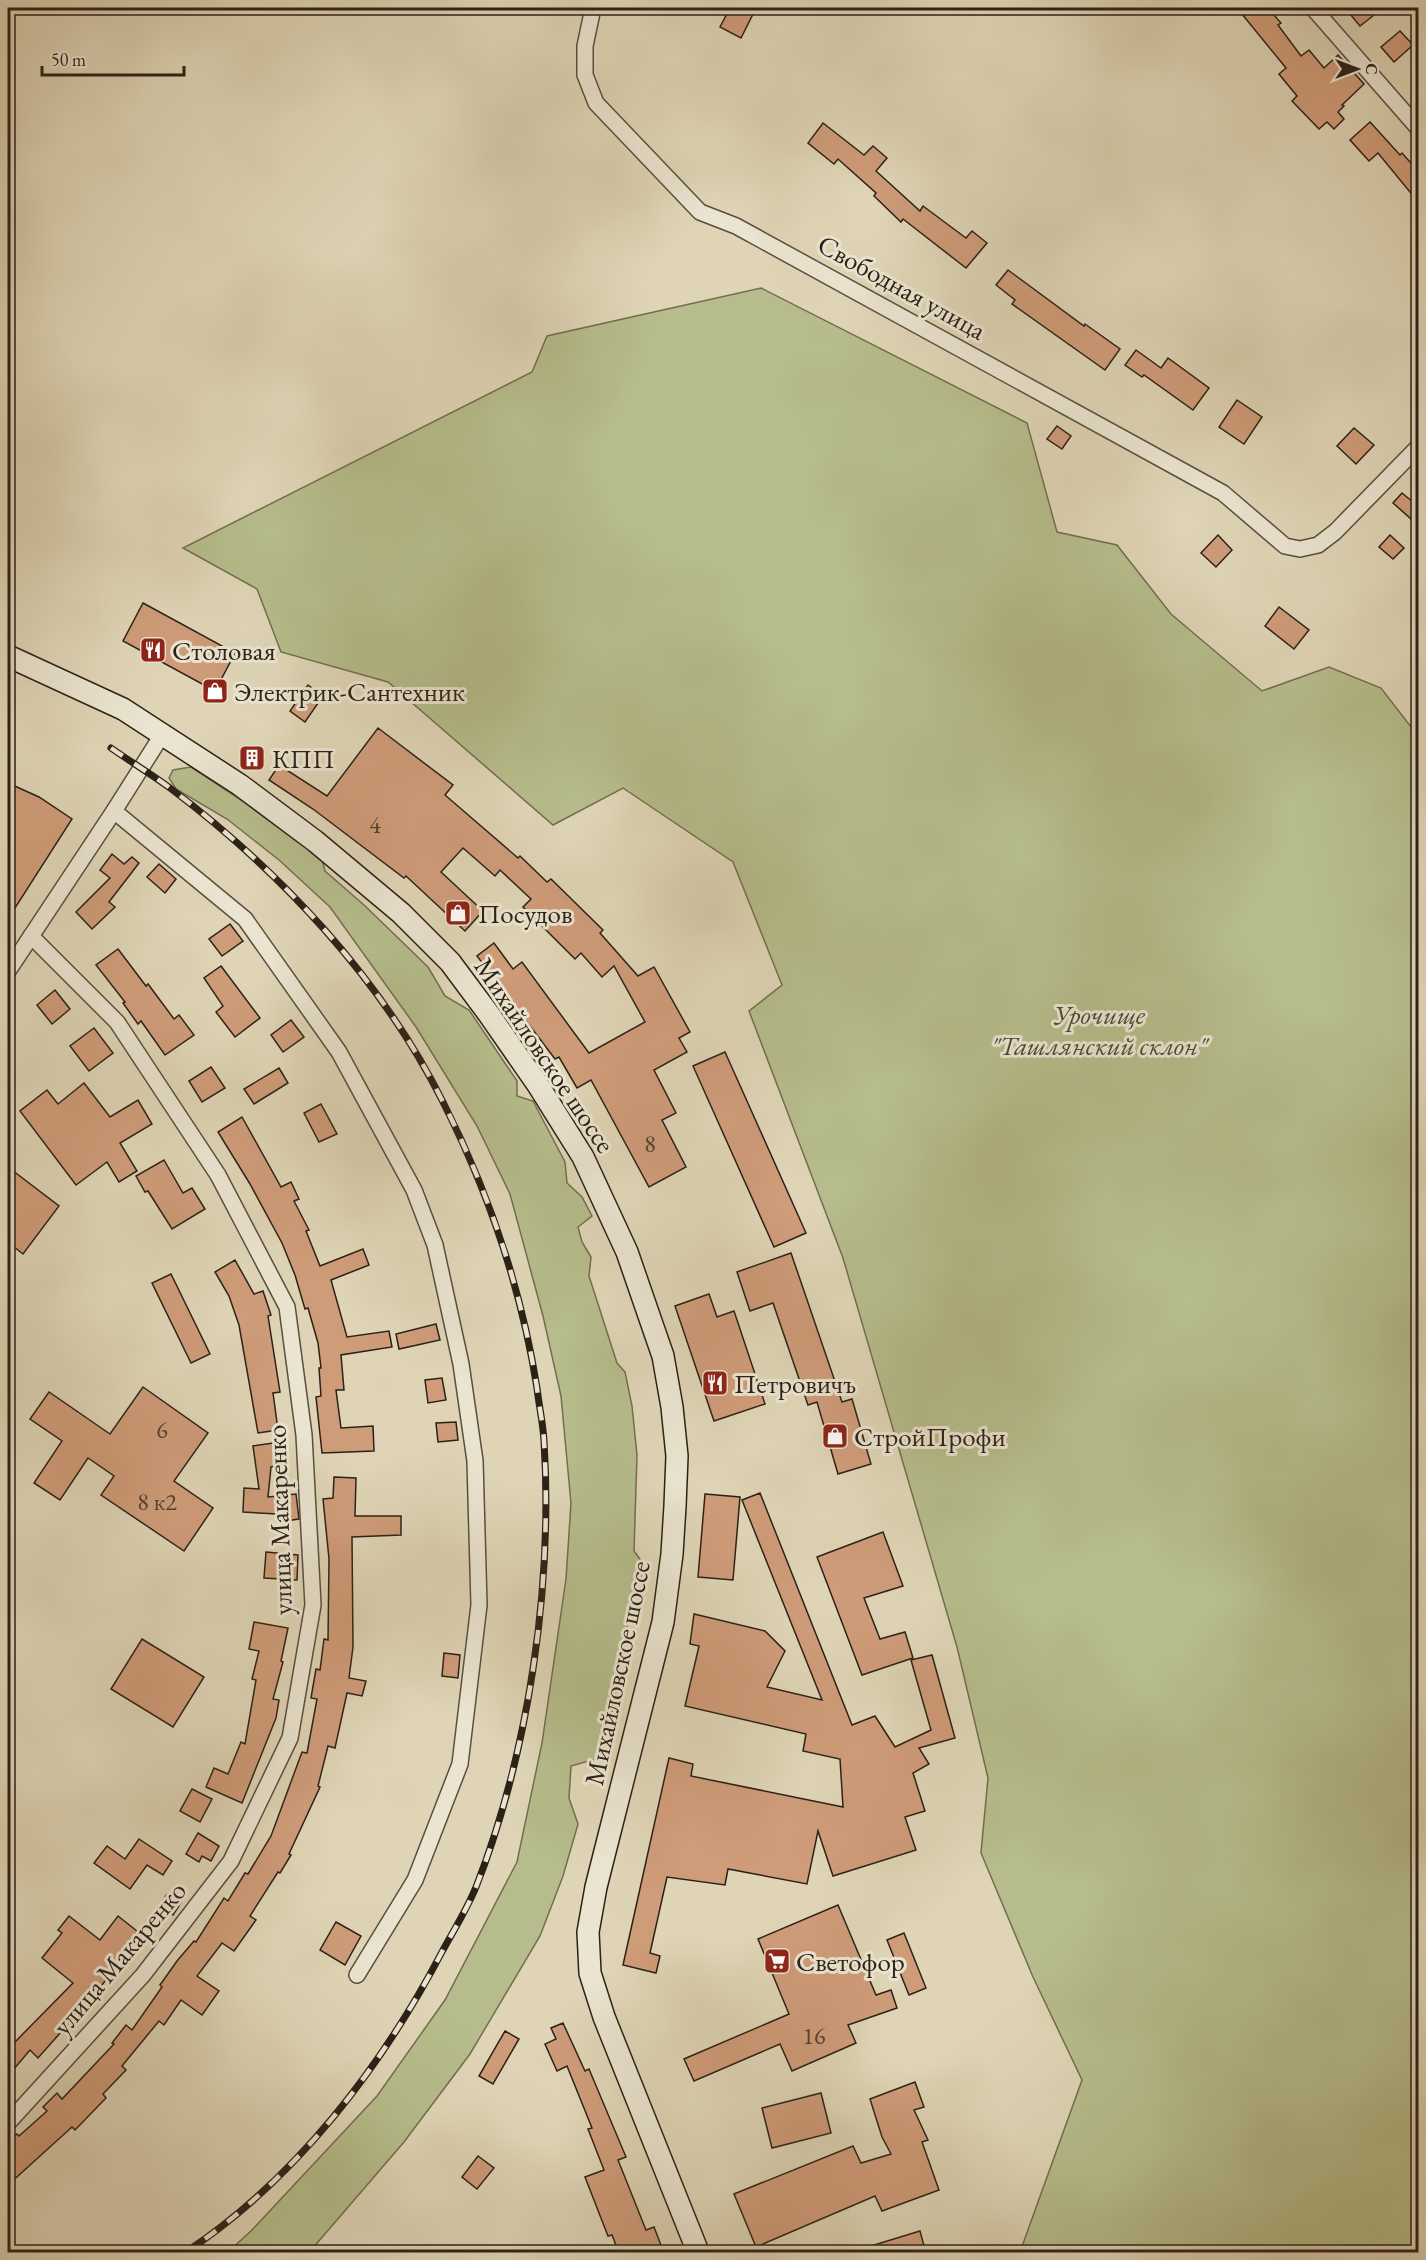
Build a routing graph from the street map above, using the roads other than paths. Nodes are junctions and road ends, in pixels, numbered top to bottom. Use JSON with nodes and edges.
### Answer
{"nodes":[{"id":1,"x":593,"y":8,"type":"edge"},
{"id":2,"x":1313,"y":8,"type":"edge"},
{"id":3,"x":1419,"y":128,"type":"edge"},
{"id":4,"x":1419,"y":447,"type":"edge"},
{"id":5,"x":8,"y":656,"type":"edge"},
{"id":6,"x":162,"y":735,"type":"junction"},
{"id":7,"x":114,"y":811,"type":"junction"},
{"id":8,"x":31,"y":936,"type":"junction"},
{"id":9,"x":8,"y":971,"type":"edge"},
{"id":10,"x":357,"y":1975,"type":"dead end"},
{"id":11,"x":8,"y":2123,"type":"edge"},
{"id":12,"x":698,"y":2253,"type":"edge"}],
"edges":[{"from":1,"to":4,"type":"street","name":"Свободная улица"},
{"from":2,"to":3,"type":"street"},
{"from":5,"to":6,"type":"main road","name":"Михайловское шоссе"},
{"from":6,"to":7,"type":"street"},
{"from":6,"to":12,"type":"main road","name":"Михайловское шоссе"},
{"from":7,"to":8,"type":"street"},
{"from":7,"to":10,"type":"street"},
{"from":8,"to":9,"type":"street"},
{"from":8,"to":11,"type":"street","name":"улица Макаренко"}]}
